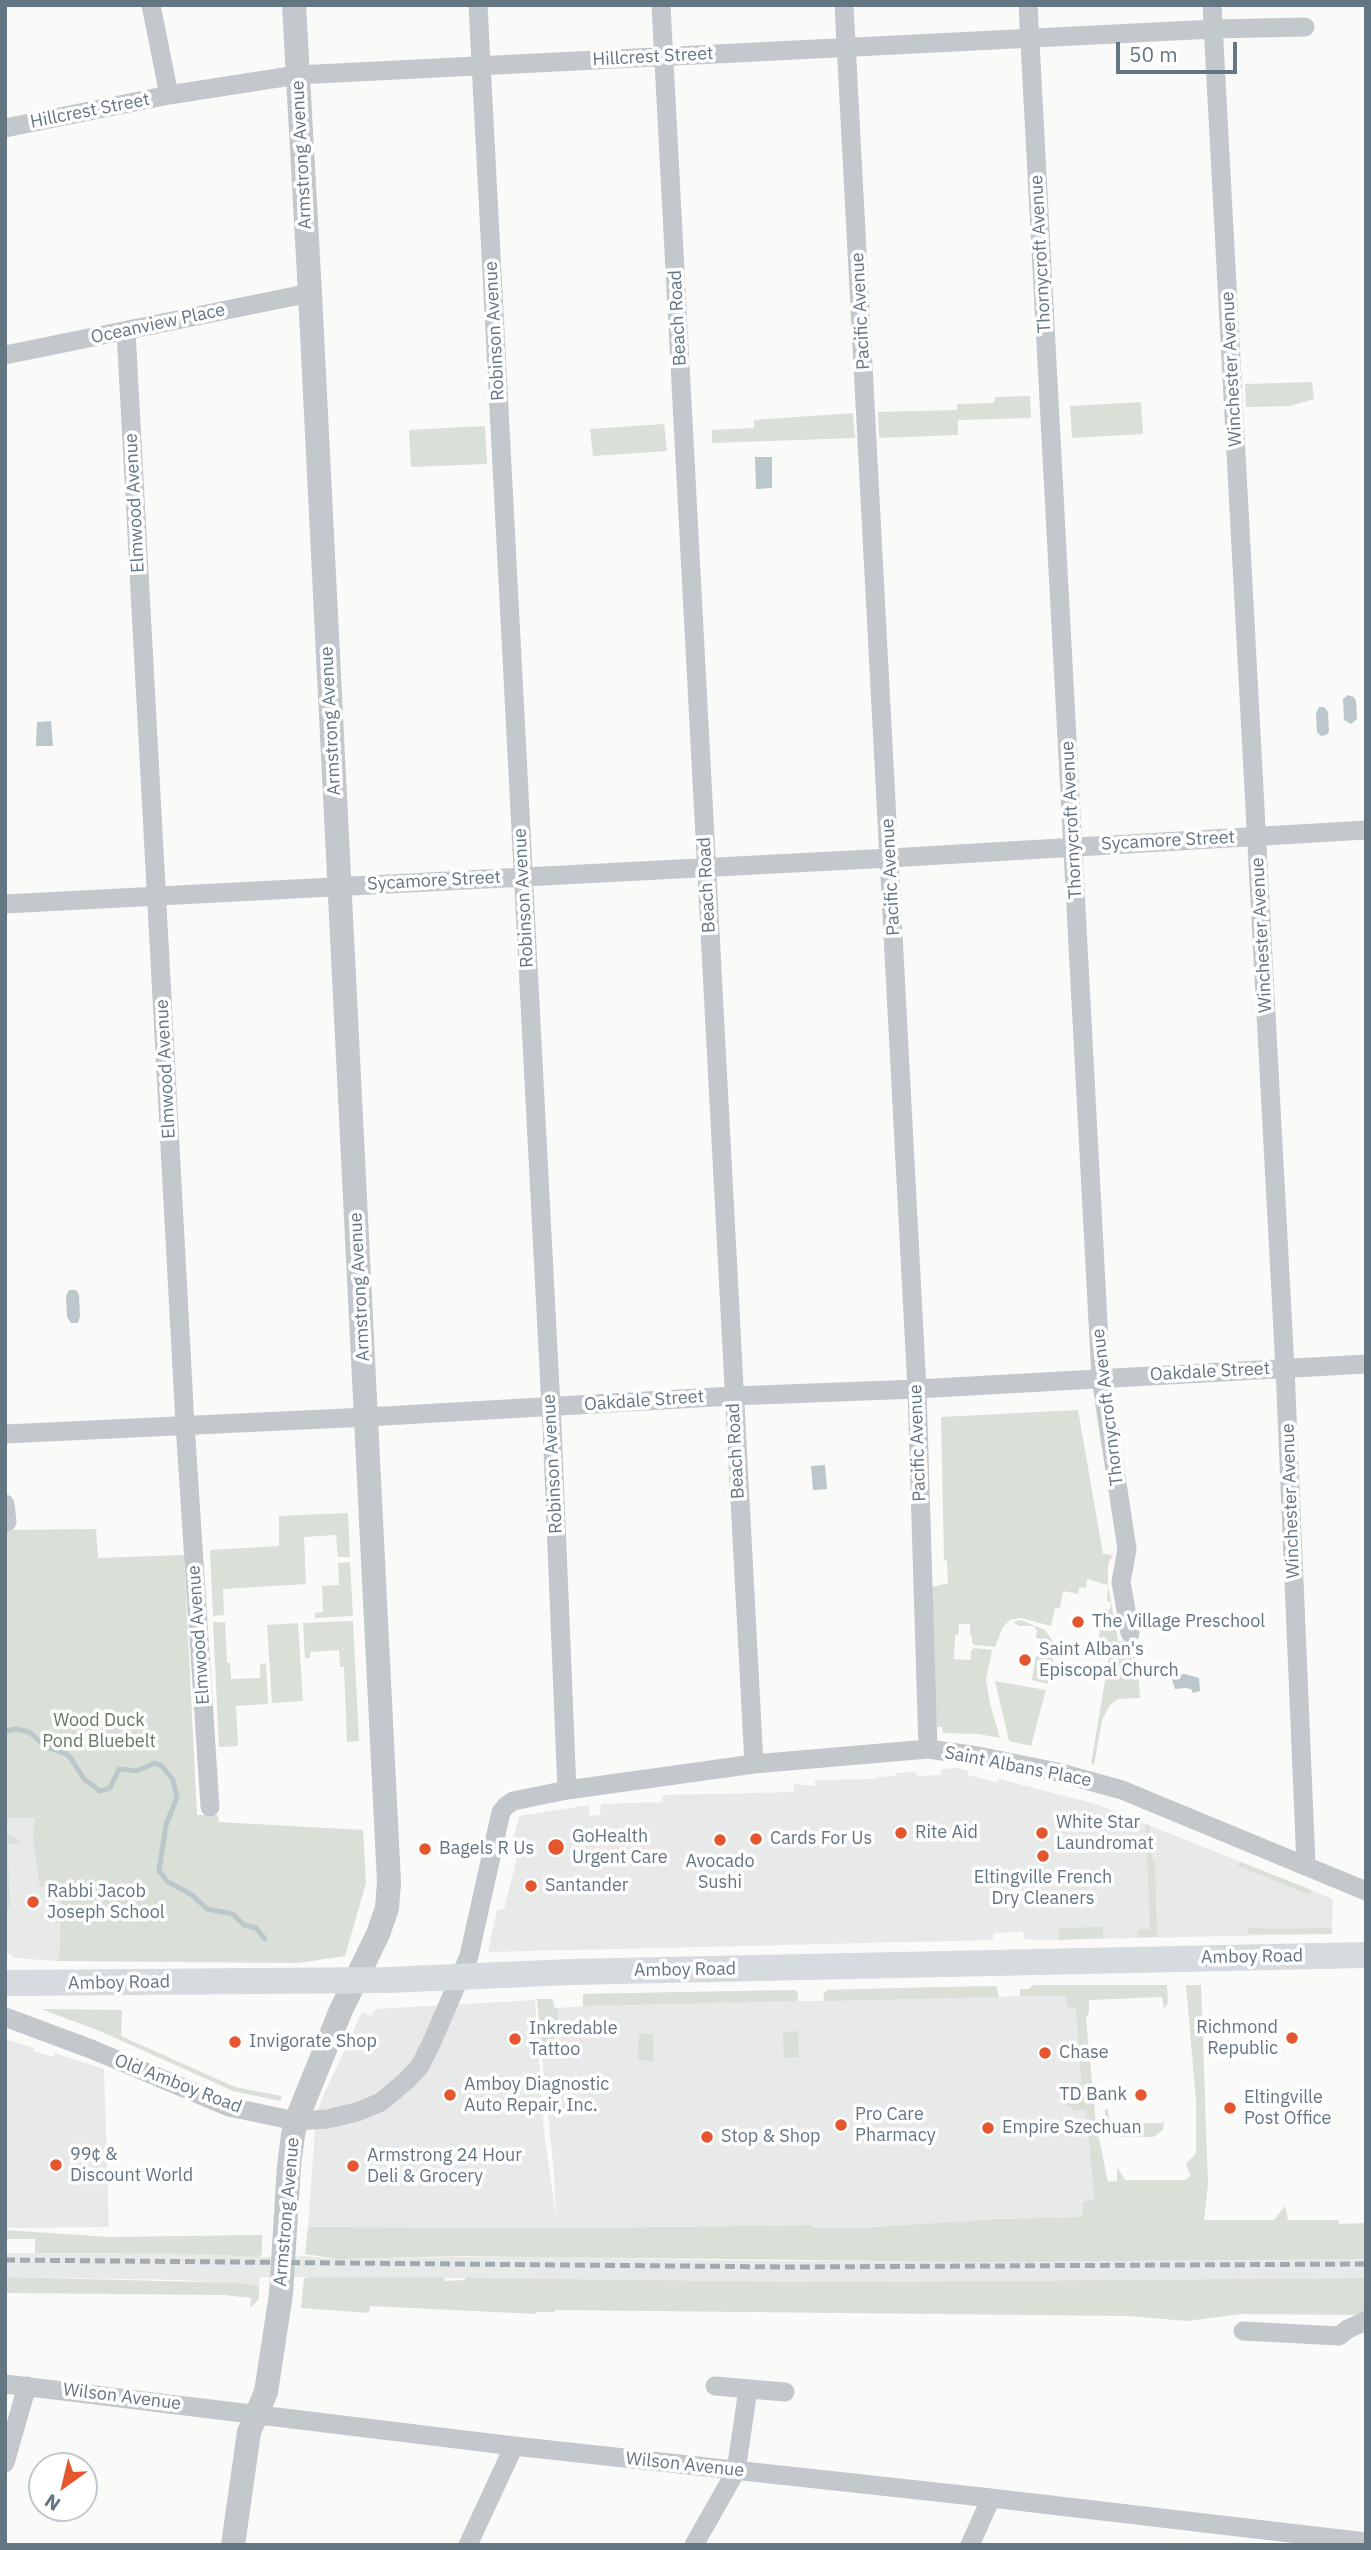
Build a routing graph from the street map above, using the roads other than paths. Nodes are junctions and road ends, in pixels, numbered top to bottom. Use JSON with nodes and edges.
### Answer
{"nodes":[{"id":1,"x":151,"y":5,"type":"edge"},
{"id":2,"x":294,"y":5,"type":"edge"},
{"id":3,"x":478,"y":5,"type":"edge"},
{"id":4,"x":661,"y":5,"type":"edge"},
{"id":5,"x":844,"y":5,"type":"edge"},
{"id":6,"x":1028,"y":5,"type":"edge"},
{"id":7,"x":1212,"y":5,"type":"edge"},
{"id":8,"x":1305,"y":27,"type":"dead end"},
{"id":9,"x":1213,"y":29,"type":"junction"},
{"id":10,"x":1030,"y":38,"type":"junction"},
{"id":11,"x":846,"y":47,"type":"junction"},
{"id":12,"x":663,"y":56,"type":"junction"},
{"id":13,"x":481,"y":66,"type":"junction"},
{"id":14,"x":297,"y":75,"type":"junction"},
{"id":15,"x":169,"y":95,"type":"junction"},
{"id":16,"x":5,"y":128,"type":"edge"},
{"id":17,"x":310,"y":293,"type":"junction"},
{"id":18,"x":127,"y":331,"type":"junction"},
{"id":19,"x":5,"y":355,"type":"edge"},
{"id":20,"x":1366,"y":830,"type":"edge"},
{"id":21,"x":1257,"y":836,"type":"junction"},
{"id":22,"x":1073,"y":846,"type":"junction"},
{"id":23,"x":890,"y":858,"type":"junction"},
{"id":24,"x":706,"y":868,"type":"junction"},
{"id":25,"x":523,"y":877,"type":"junction"},
{"id":26,"x":338,"y":886,"type":"junction"},
{"id":27,"x":156,"y":896,"type":"junction"},
{"id":28,"x":5,"y":904,"type":"edge"},
{"id":29,"x":1366,"y":1364,"type":"edge"},
{"id":30,"x":1285,"y":1368,"type":"junction"},
{"id":31,"x":1101,"y":1378,"type":"junction"},
{"id":32,"x":917,"y":1389,"type":"junction"},
{"id":33,"x":733,"y":1396,"type":"junction"},
{"id":34,"x":551,"y":1407,"type":"junction"},
{"id":35,"x":367,"y":1417,"type":"junction"},
{"id":36,"x":185,"y":1424,"type":"junction"},
{"id":37,"x":5,"y":1434,"type":"edge"},
{"id":38,"x":1130,"y":1633,"type":"dead end"},
{"id":39,"x":928,"y":1749,"type":"junction"},
{"id":40,"x":754,"y":1764,"type":"junction"},
{"id":41,"x":567,"y":1790,"type":"junction"},
{"id":42,"x":210,"y":1807,"type":"dead end"},
{"id":43,"x":1306,"y":1865,"type":"junction"},
{"id":44,"x":1366,"y":1891,"type":"edge"},
{"id":45,"x":1366,"y":1955,"type":"edge"},
{"id":46,"x":459,"y":1978,"type":"junction"},
{"id":47,"x":356,"y":1980,"type":"junction"},
{"id":48,"x":5,"y":1983,"type":"edge"},
{"id":49,"x":5,"y":2017,"type":"edge"},
{"id":50,"x":296,"y":2121,"type":"junction"},
{"id":51,"x":1366,"y":2321,"type":"edge"},
{"id":52,"x":1243,"y":2331,"type":"dead end"},
{"id":53,"x":5,"y":2384,"type":"edge"},
{"id":54,"x":27,"y":2386,"type":"junction"},
{"id":55,"x":715,"y":2386,"type":"dead end"},
{"id":56,"x":748,"y":2389,"type":"junction"},
{"id":57,"x":785,"y":2392,"type":"dead end"},
{"id":58,"x":257,"y":2413,"type":"junction"},
{"id":59,"x":514,"y":2446,"type":"junction"},
{"id":60,"x":5,"y":2463,"type":"edge"},
{"id":61,"x":736,"y":2471,"type":"junction"},
{"id":62,"x":991,"y":2498,"type":"junction"},
{"id":63,"x":1366,"y":2542,"type":"edge"},
{"id":64,"x":233,"y":2545,"type":"edge"},
{"id":65,"x":468,"y":2545,"type":"edge"},
{"id":66,"x":694,"y":2545,"type":"edge"},
{"id":67,"x":970,"y":2545,"type":"edge"}],
"edges":[{"from":1,"to":15,"type":"street"},
{"from":2,"to":14,"type":"street","name":"Armstrong Avenue"},
{"from":3,"to":13,"type":"street","name":"Robinson Avenue"},
{"from":4,"to":12,"type":"street","name":"Beach Road"},
{"from":5,"to":11,"type":"street","name":"Pacific Avenue"},
{"from":6,"to":10,"type":"street","name":"Thornycroft Avenue"},
{"from":7,"to":9,"type":"street","name":"Winchester Avenue"},
{"from":8,"to":9,"type":"street","name":"Hillcrest Street"},
{"from":9,"to":10,"type":"street","name":"Hillcrest Street"},
{"from":9,"to":21,"type":"street","name":"Winchester Avenue"},
{"from":10,"to":11,"type":"street","name":"Hillcrest Street"},
{"from":10,"to":22,"type":"street","name":"Thornycroft Avenue"},
{"from":11,"to":12,"type":"street","name":"Hillcrest Street"},
{"from":11,"to":23,"type":"street","name":"Pacific Avenue"},
{"from":12,"to":13,"type":"street","name":"Hillcrest Street"},
{"from":12,"to":24,"type":"street","name":"Beach Road"},
{"from":13,"to":14,"type":"street","name":"Hillcrest Street"},
{"from":13,"to":25,"type":"street","name":"Robinson Avenue"},
{"from":14,"to":15,"type":"street","name":"Hillcrest Street"},
{"from":14,"to":17,"type":"street","name":"Armstrong Avenue"},
{"from":15,"to":16,"type":"street","name":"Hillcrest Street"},
{"from":17,"to":18,"type":"street","name":"Oceanview Place"},
{"from":17,"to":26,"type":"street","name":"Armstrong Avenue"},
{"from":18,"to":19,"type":"street","name":"Oceanview Place"},
{"from":18,"to":27,"type":"street","name":"Elmwood Avenue"},
{"from":20,"to":21,"type":"street","name":"Sycamore Street"},
{"from":21,"to":22,"type":"street","name":"Sycamore Street"},
{"from":21,"to":30,"type":"street","name":"Winchester Avenue"},
{"from":22,"to":23,"type":"street","name":"Sycamore Street"},
{"from":22,"to":31,"type":"street","name":"Thornycroft Avenue"},
{"from":23,"to":24,"type":"street","name":"Sycamore Street"},
{"from":23,"to":32,"type":"street","name":"Pacific Avenue"},
{"from":24,"to":25,"type":"street","name":"Sycamore Street"},
{"from":24,"to":33,"type":"street","name":"Beach Road"},
{"from":25,"to":26,"type":"street","name":"Sycamore Street"},
{"from":25,"to":34,"type":"street","name":"Robinson Avenue"},
{"from":26,"to":27,"type":"street","name":"Sycamore Street"},
{"from":26,"to":35,"type":"street","name":"Armstrong Avenue"},
{"from":27,"to":28,"type":"street","name":"Sycamore Street"},
{"from":27,"to":36,"type":"street","name":"Elmwood Avenue"},
{"from":29,"to":30,"type":"street","name":"Oakdale Street"},
{"from":30,"to":31,"type":"street","name":"Oakdale Street"},
{"from":30,"to":43,"type":"street","name":"Winchester Avenue"},
{"from":31,"to":32,"type":"street","name":"Oakdale Street"},
{"from":31,"to":38,"type":"street","name":"Thornycroft Avenue"},
{"from":32,"to":33,"type":"street","name":"Oakdale Street"},
{"from":32,"to":39,"type":"street","name":"Pacific Avenue"},
{"from":33,"to":34,"type":"street","name":"Oakdale Street"},
{"from":33,"to":40,"type":"street","name":"Beach Road"},
{"from":34,"to":35,"type":"street","name":"Oakdale Street"},
{"from":34,"to":41,"type":"street","name":"Robinson Avenue"},
{"from":35,"to":36,"type":"street","name":"Oakdale Street"},
{"from":35,"to":47,"type":"street","name":"Armstrong Avenue"},
{"from":36,"to":37,"type":"street","name":"Oakdale Street"},
{"from":36,"to":42,"type":"street","name":"Elmwood Avenue"},
{"from":39,"to":40,"type":"street","name":"Saint Albans Place"},
{"from":39,"to":43,"type":"street","name":"Saint Albans Place"},
{"from":40,"to":41,"type":"street","name":"Saint Albans Place"},
{"from":41,"to":46,"type":"street","name":"Old Amboy Road"},
{"from":43,"to":44,"type":"street","name":"Saint Albans Place"},
{"from":45,"to":46,"type":"main road","name":"Amboy Road"},
{"from":46,"to":47,"type":"main road","name":"Amboy Road"},
{"from":46,"to":50,"type":"street","name":"Old Amboy Road"},
{"from":47,"to":48,"type":"main road","name":"Amboy Road"},
{"from":47,"to":50,"type":"street","name":"Armstrong Avenue"},
{"from":49,"to":50,"type":"street","name":"Old Amboy Road"},
{"from":50,"to":58,"type":"street","name":"Armstrong Avenue"},
{"from":51,"to":52,"type":"street"},
{"from":53,"to":54,"type":"street","name":"Wilson Avenue"},
{"from":54,"to":58,"type":"street","name":"Wilson Avenue"},
{"from":54,"to":60,"type":"street"},
{"from":55,"to":56,"type":"street"},
{"from":56,"to":57,"type":"street"},
{"from":56,"to":61,"type":"street"},
{"from":58,"to":59,"type":"street","name":"Wilson Avenue"},
{"from":58,"to":64,"type":"street","name":"Armstrong Avenue"},
{"from":59,"to":61,"type":"street","name":"Wilson Avenue"},
{"from":59,"to":65,"type":"street"},
{"from":61,"to":62,"type":"street","name":"Wilson Avenue"},
{"from":61,"to":66,"type":"street"},
{"from":62,"to":63,"type":"street","name":"Wilson Avenue"},
{"from":62,"to":67,"type":"street"}]}
